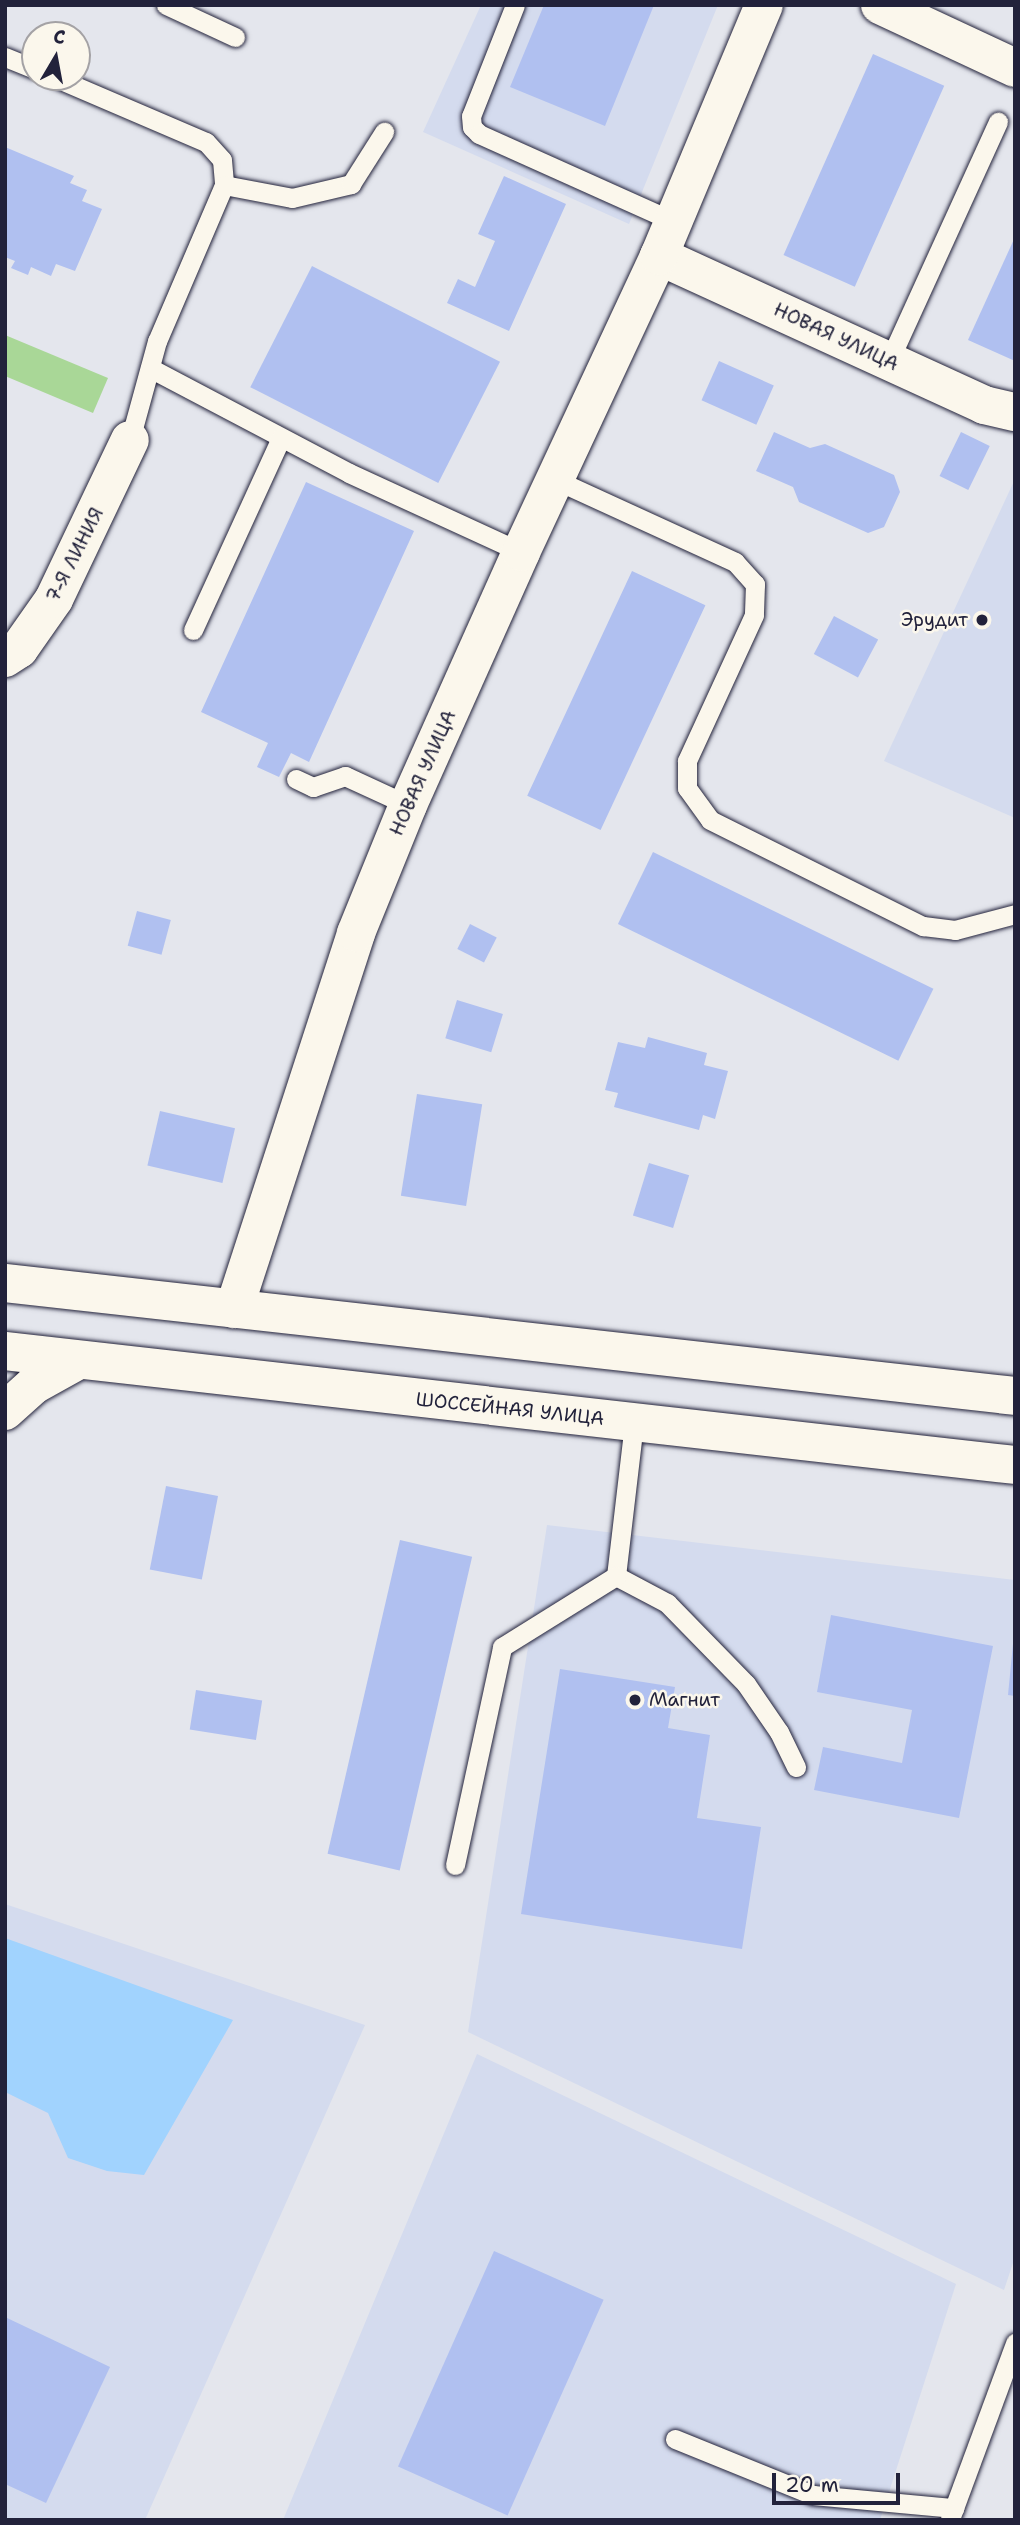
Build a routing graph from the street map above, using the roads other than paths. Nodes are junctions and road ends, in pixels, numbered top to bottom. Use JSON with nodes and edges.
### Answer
{"nodes":[{"id":1,"x":166,"y":5,"type":"edge"},
{"id":2,"x":516,"y":5,"type":"edge"},
{"id":3,"x":764,"y":5,"type":"edge"},
{"id":4,"x":880,"y":5,"type":"edge"},
{"id":5,"x":235,"y":37,"type":"dead end"},
{"id":6,"x":1015,"y":68,"type":"edge"},
{"id":7,"x":87,"y":91,"type":"edge"},
{"id":8,"x":998,"y":122,"type":"dead end"},
{"id":9,"x":384,"y":132,"type":"dead end"},
{"id":10,"x":224,"y":185,"type":"junction"},
{"id":11,"x":673,"y":221,"type":"junction"},
{"id":12,"x":659,"y":256,"type":"junction"},
{"id":13,"x":889,"y":361,"type":"junction"},
{"id":14,"x":150,"y":368,"type":"junction"},
{"id":15,"x":1015,"y":412,"type":"edge"},
{"id":16,"x":281,"y":438,"type":"junction"},
{"id":17,"x":130,"y":440,"type":"joint"},
{"id":18,"x":556,"y":480,"type":"junction"},
{"id":19,"x":521,"y":552,"type":"junction"},
{"id":20,"x":193,"y":630,"type":"dead end"},
{"id":21,"x":5,"y":658,"type":"edge"},
{"id":22,"x":296,"y":779,"type":"dead end"},
{"id":23,"x":408,"y":805,"type":"junction"},
{"id":24,"x":1015,"y":914,"type":"edge"},
{"id":25,"x":5,"y":1283,"type":"edge"},
{"id":26,"x":234,"y":1309,"type":"junction"},
{"id":27,"x":5,"y":1351,"type":"edge"},
{"id":28,"x":79,"y":1360,"type":"junction"},
{"id":29,"x":1015,"y":1395,"type":"edge"},
{"id":30,"x":5,"y":1411,"type":"edge"},
{"id":31,"x":634,"y":1423,"type":"junction"},
{"id":32,"x":1015,"y":1465,"type":"edge"},
{"id":33,"x":617,"y":1576,"type":"junction"},
{"id":34,"x":796,"y":1767,"type":"dead end"},
{"id":35,"x":455,"y":1865,"type":"dead end"},
{"id":36,"x":1015,"y":2343,"type":"edge"},
{"id":37,"x":675,"y":2438,"type":"dead end"},
{"id":38,"x":951,"y":2514,"type":"edge"}],
"edges":[{"from":1,"to":5,"type":"lane"},
{"from":2,"to":11,"type":"lane"},
{"from":3,"to":11,"type":"street","name":"НОВАЯ УЛИЦА"},
{"from":4,"to":6,"type":"street"},
{"from":7,"to":10,"type":"lane"},
{"from":8,"to":13,"type":"lane"},
{"from":9,"to":10,"type":"lane"},
{"from":10,"to":14,"type":"lane"},
{"from":11,"to":12,"type":"street","name":"НОВАЯ УЛИЦА"},
{"from":12,"to":13,"type":"street","name":"НОВАЯ УЛИЦА"},
{"from":12,"to":18,"type":"street","name":"НОВАЯ УЛИЦА"},
{"from":13,"to":15,"type":"street","name":"НОВАЯ УЛИЦА"},
{"from":14,"to":16,"type":"lane"},
{"from":14,"to":17,"type":"lane"},
{"from":16,"to":19,"type":"lane"},
{"from":16,"to":20,"type":"lane"},
{"from":17,"to":21,"type":"street","name":"7-Я ЛИНИЯ"},
{"from":18,"to":19,"type":"street","name":"НОВАЯ УЛИЦА"},
{"from":18,"to":24,"type":"lane"},
{"from":19,"to":23,"type":"street","name":"НОВАЯ УЛИЦА"},
{"from":22,"to":23,"type":"lane"},
{"from":23,"to":26,"type":"street","name":"НОВАЯ УЛИЦА"},
{"from":25,"to":26,"type":"street"},
{"from":26,"to":29,"type":"street"},
{"from":27,"to":28,"type":"street","name":"ШОССЕЙНАЯ УЛИЦА"},
{"from":28,"to":30,"type":"street"},
{"from":28,"to":31,"type":"street","name":"ШОССЕЙНАЯ УЛИЦА"},
{"from":31,"to":32,"type":"street","name":"ШОССЕЙНАЯ УЛИЦА"},
{"from":31,"to":33,"type":"lane"},
{"from":33,"to":34,"type":"lane"},
{"from":33,"to":35,"type":"lane"},
{"from":36,"to":38,"type":"lane"},
{"from":37,"to":38,"type":"lane"}]}
